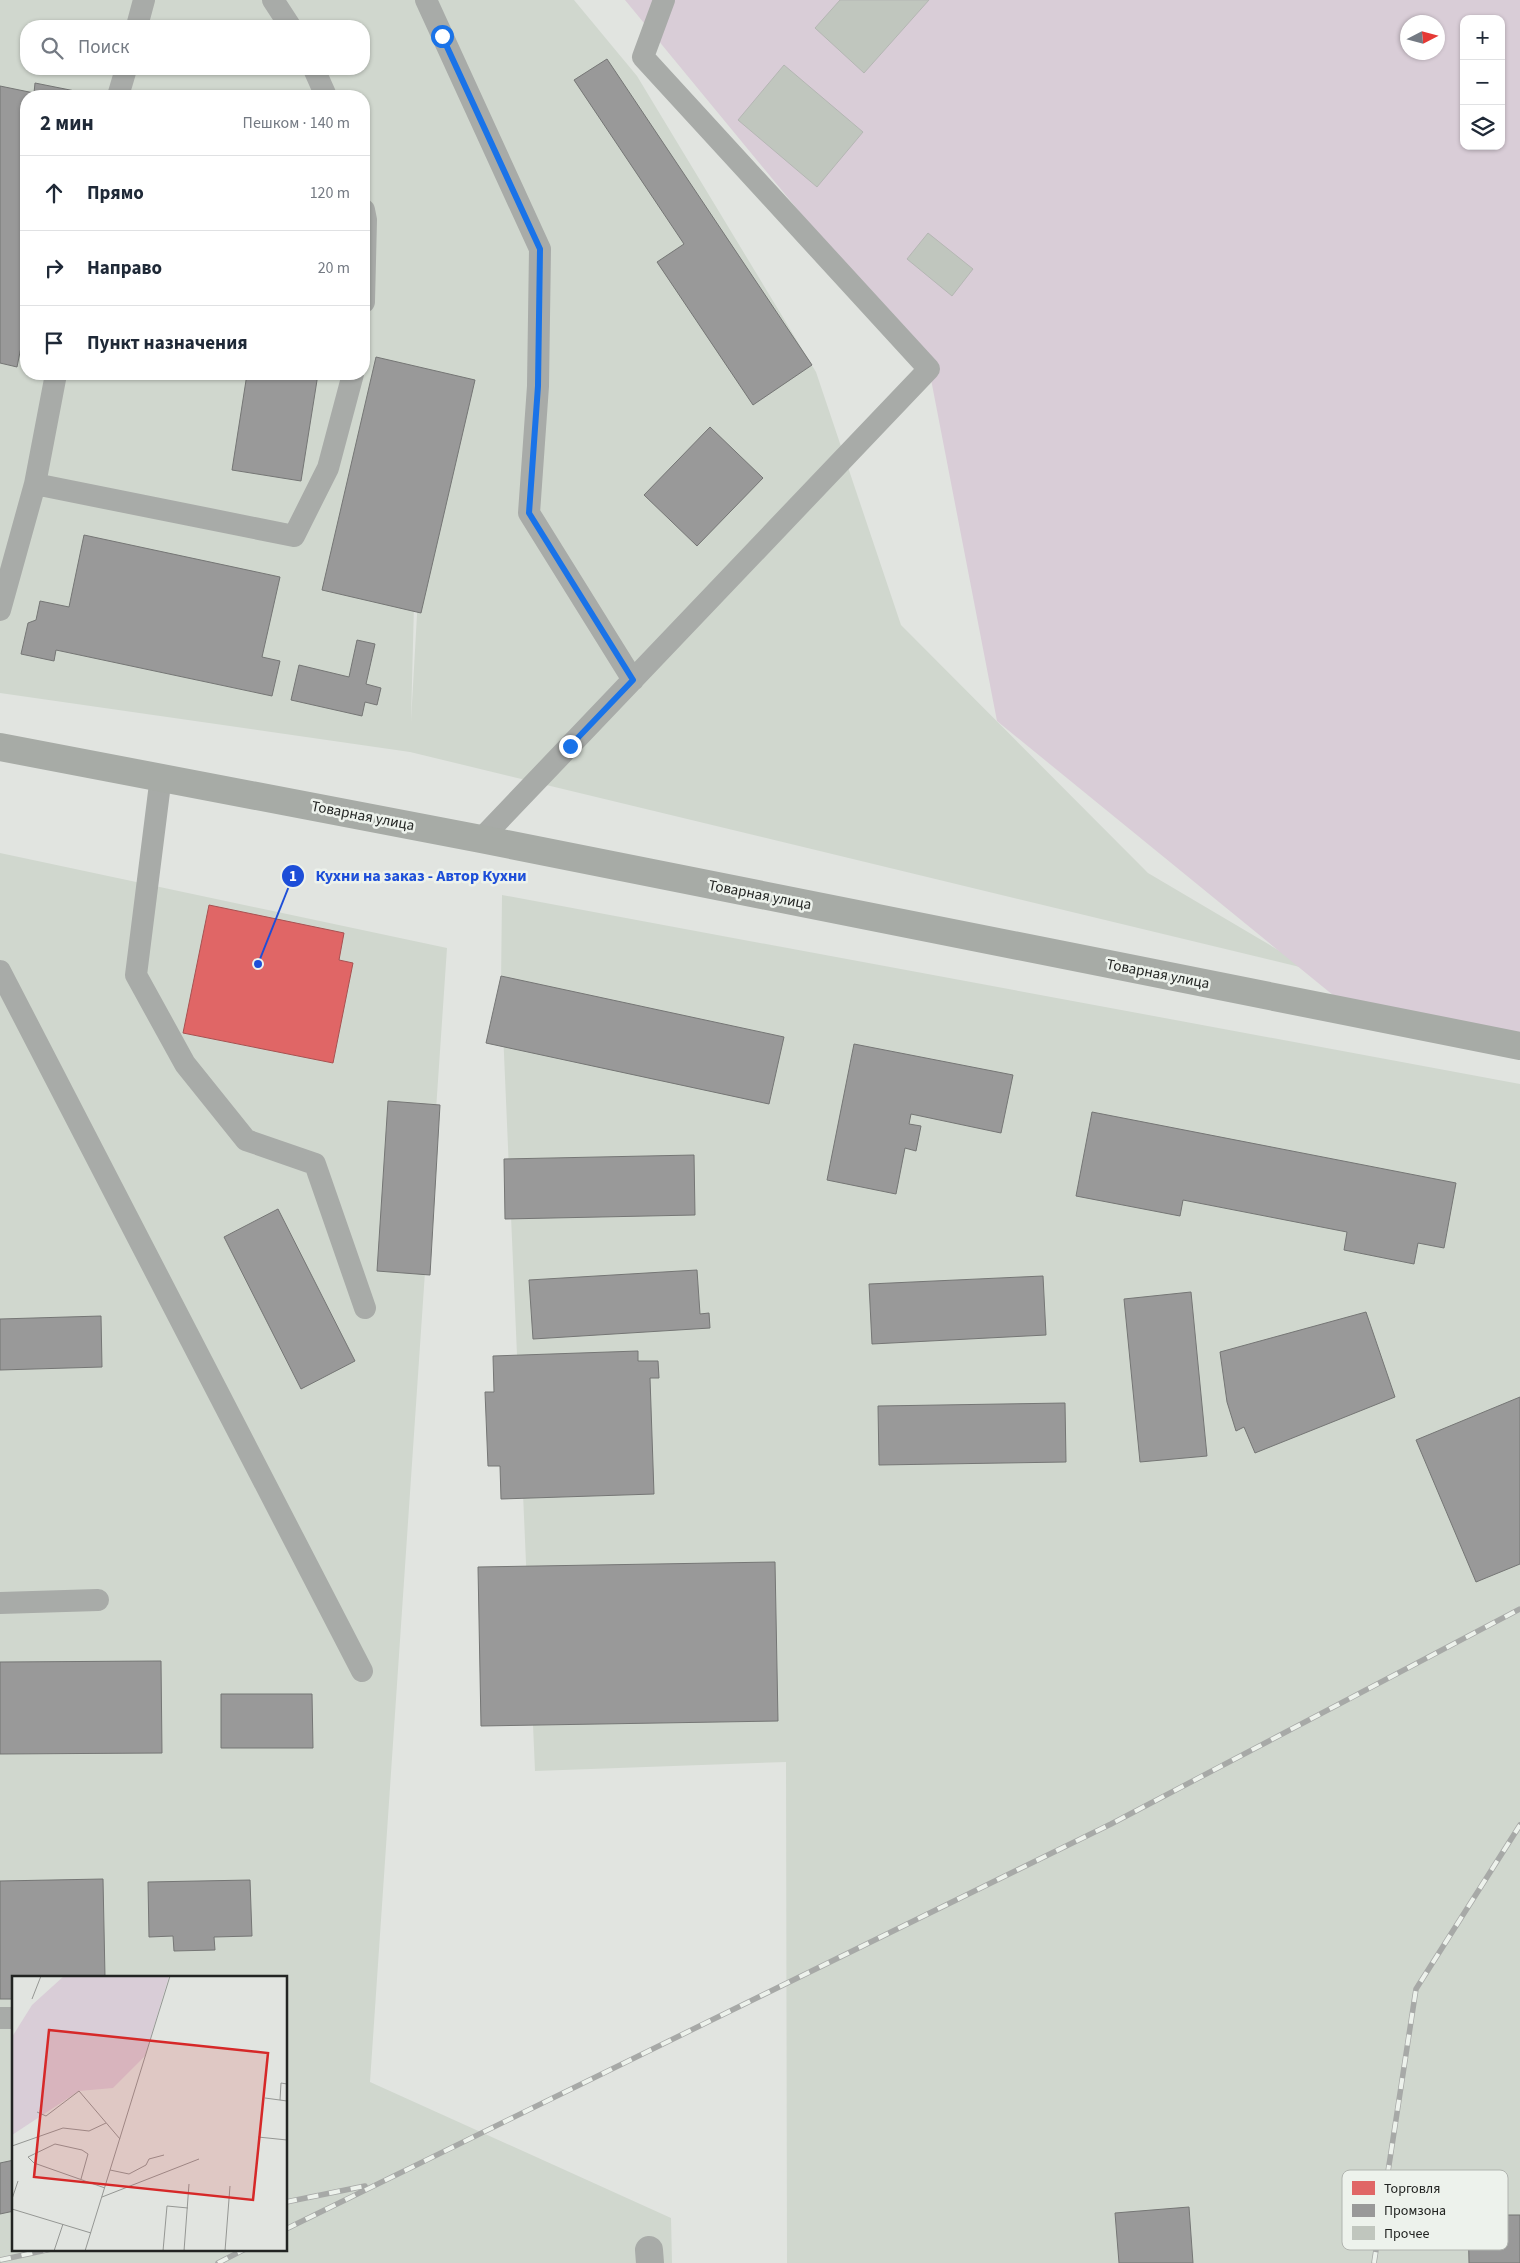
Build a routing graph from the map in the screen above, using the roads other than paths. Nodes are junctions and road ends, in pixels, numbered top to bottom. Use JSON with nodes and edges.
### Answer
{"nodes":[{"id":1,"x":144,"y":0,"type":"edge"},
{"id":2,"x":273,"y":0,"type":"edge"},
{"id":3,"x":426,"y":0,"type":"edge"},
{"id":4,"x":664,"y":0,"type":"edge"},
{"id":5,"x":139,"y":20,"type":"edge"},
{"id":6,"x":286,"y":20,"type":"edge"},
{"id":7,"x":124,"y":75,"type":"edge"},
{"id":8,"x":317,"y":75,"type":"edge"},
{"id":9,"x":120,"y":90,"type":"edge"},
{"id":10,"x":323,"y":90,"type":"edge"},
{"id":11,"x":55,"y":380,"type":"edge"},
{"id":12,"x":351,"y":380,"type":"edge"},
{"id":13,"x":34,"y":484,"type":"junction"},
{"id":14,"x":0,"y":610,"type":"edge"},
{"id":15,"x":633,"y":680,"type":"junction"},
{"id":16,"x":0,"y":746,"type":"edge"},
{"id":17,"x":161,"y":776,"type":"junction"},
{"id":18,"x":481,"y":839,"type":"junction"},
{"id":19,"x":0,"y":972,"type":"edge"},
{"id":20,"x":1520,"y":1046,"type":"edge"},
{"id":21,"x":366,"y":1308,"type":"dead end"},
{"id":22,"x":98,"y":1600,"type":"dead end"},
{"id":23,"x":0,"y":1603,"type":"edge"},
{"id":24,"x":362,"y":1671,"type":"dead end"}],
"edges":[{"from":1,"to":5,"type":"lane"},
{"from":2,"to":6,"type":"lane"},
{"from":3,"to":15,"type":"lane"},
{"from":4,"to":15,"type":"lane"},
{"from":7,"to":9,"type":"lane"},
{"from":8,"to":10,"type":"lane"},
{"from":11,"to":13,"type":"lane"},
{"from":12,"to":13,"type":"lane"},
{"from":13,"to":14,"type":"lane"},
{"from":15,"to":18,"type":"lane"},
{"from":16,"to":17,"type":"street","name":"Товарная улица"},
{"from":17,"to":18,"type":"street","name":"Товарная улица"},
{"from":17,"to":21,"type":"lane"},
{"from":18,"to":20,"type":"street","name":"Товарная улица"},
{"from":19,"to":24,"type":"lane"},
{"from":22,"to":23,"type":"lane"}]}
